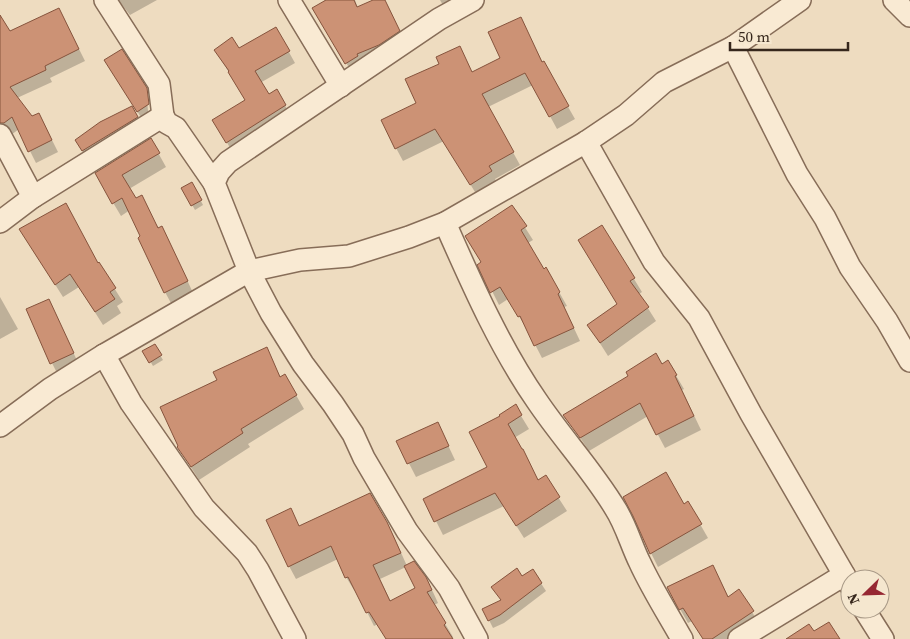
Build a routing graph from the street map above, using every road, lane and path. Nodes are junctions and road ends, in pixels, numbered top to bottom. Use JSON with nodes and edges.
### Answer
{"nodes":[{"id":1,"x":105,"y":0,"type":"edge"},
{"id":2,"x":289,"y":0,"type":"edge"},
{"id":3,"x":474,"y":0,"type":"edge"},
{"id":4,"x":800,"y":0,"type":"edge"},
{"id":5,"x":894,"y":0,"type":"edge"},
{"id":6,"x":910,"y":16,"type":"edge"},
{"id":7,"x":733,"y":47,"type":"junction"},
{"id":8,"x":341,"y":86,"type":"junction"},
{"id":9,"x":162,"y":116,"type":"junction"},
{"id":10,"x":0,"y":135,"type":"edge"},
{"id":11,"x":586,"y":142,"type":"junction"},
{"id":12,"x":214,"y":184,"type":"junction"},
{"id":13,"x":33,"y":197,"type":"junction"},
{"id":14,"x":0,"y":222,"type":"edge"},
{"id":15,"x":445,"y":223,"type":"junction"},
{"id":16,"x":249,"y":271,"type":"junction"},
{"id":17,"x":104,"y":355,"type":"junction"},
{"id":18,"x":910,"y":361,"type":"edge"},
{"id":19,"x":0,"y":426,"type":"edge"},
{"id":20,"x":841,"y":569,"type":"edge"},
{"id":21,"x":840,"y":584,"type":"edge"},
{"id":22,"x":870,"y":619,"type":"edge"},
{"id":23,"x":295,"y":639,"type":"edge"},
{"id":24,"x":477,"y":639,"type":"edge"},
{"id":25,"x":682,"y":639,"type":"edge"},
{"id":26,"x":739,"y":639,"type":"edge"},
{"id":27,"x":882,"y":639,"type":"edge"}],
"edges":[{"from":1,"to":9,"type":"street"},
{"from":2,"to":8,"type":"street"},
{"from":3,"to":8,"type":"street"},
{"from":4,"to":7,"type":"street"},
{"from":5,"to":6,"type":"street"},
{"from":7,"to":11,"type":"street"},
{"from":7,"to":18,"type":"street"},
{"from":8,"to":12,"type":"street"},
{"from":9,"to":12,"type":"street"},
{"from":9,"to":13,"type":"street"},
{"from":10,"to":13,"type":"street"},
{"from":11,"to":15,"type":"street"},
{"from":11,"to":20,"type":"street"},
{"from":12,"to":16,"type":"street"},
{"from":13,"to":14,"type":"street"},
{"from":15,"to":16,"type":"street"},
{"from":15,"to":25,"type":"street"},
{"from":16,"to":17,"type":"street"},
{"from":16,"to":24,"type":"street"},
{"from":17,"to":19,"type":"street"},
{"from":17,"to":23,"type":"street"},
{"from":21,"to":26,"type":"street"},
{"from":22,"to":27,"type":"street"}]}
